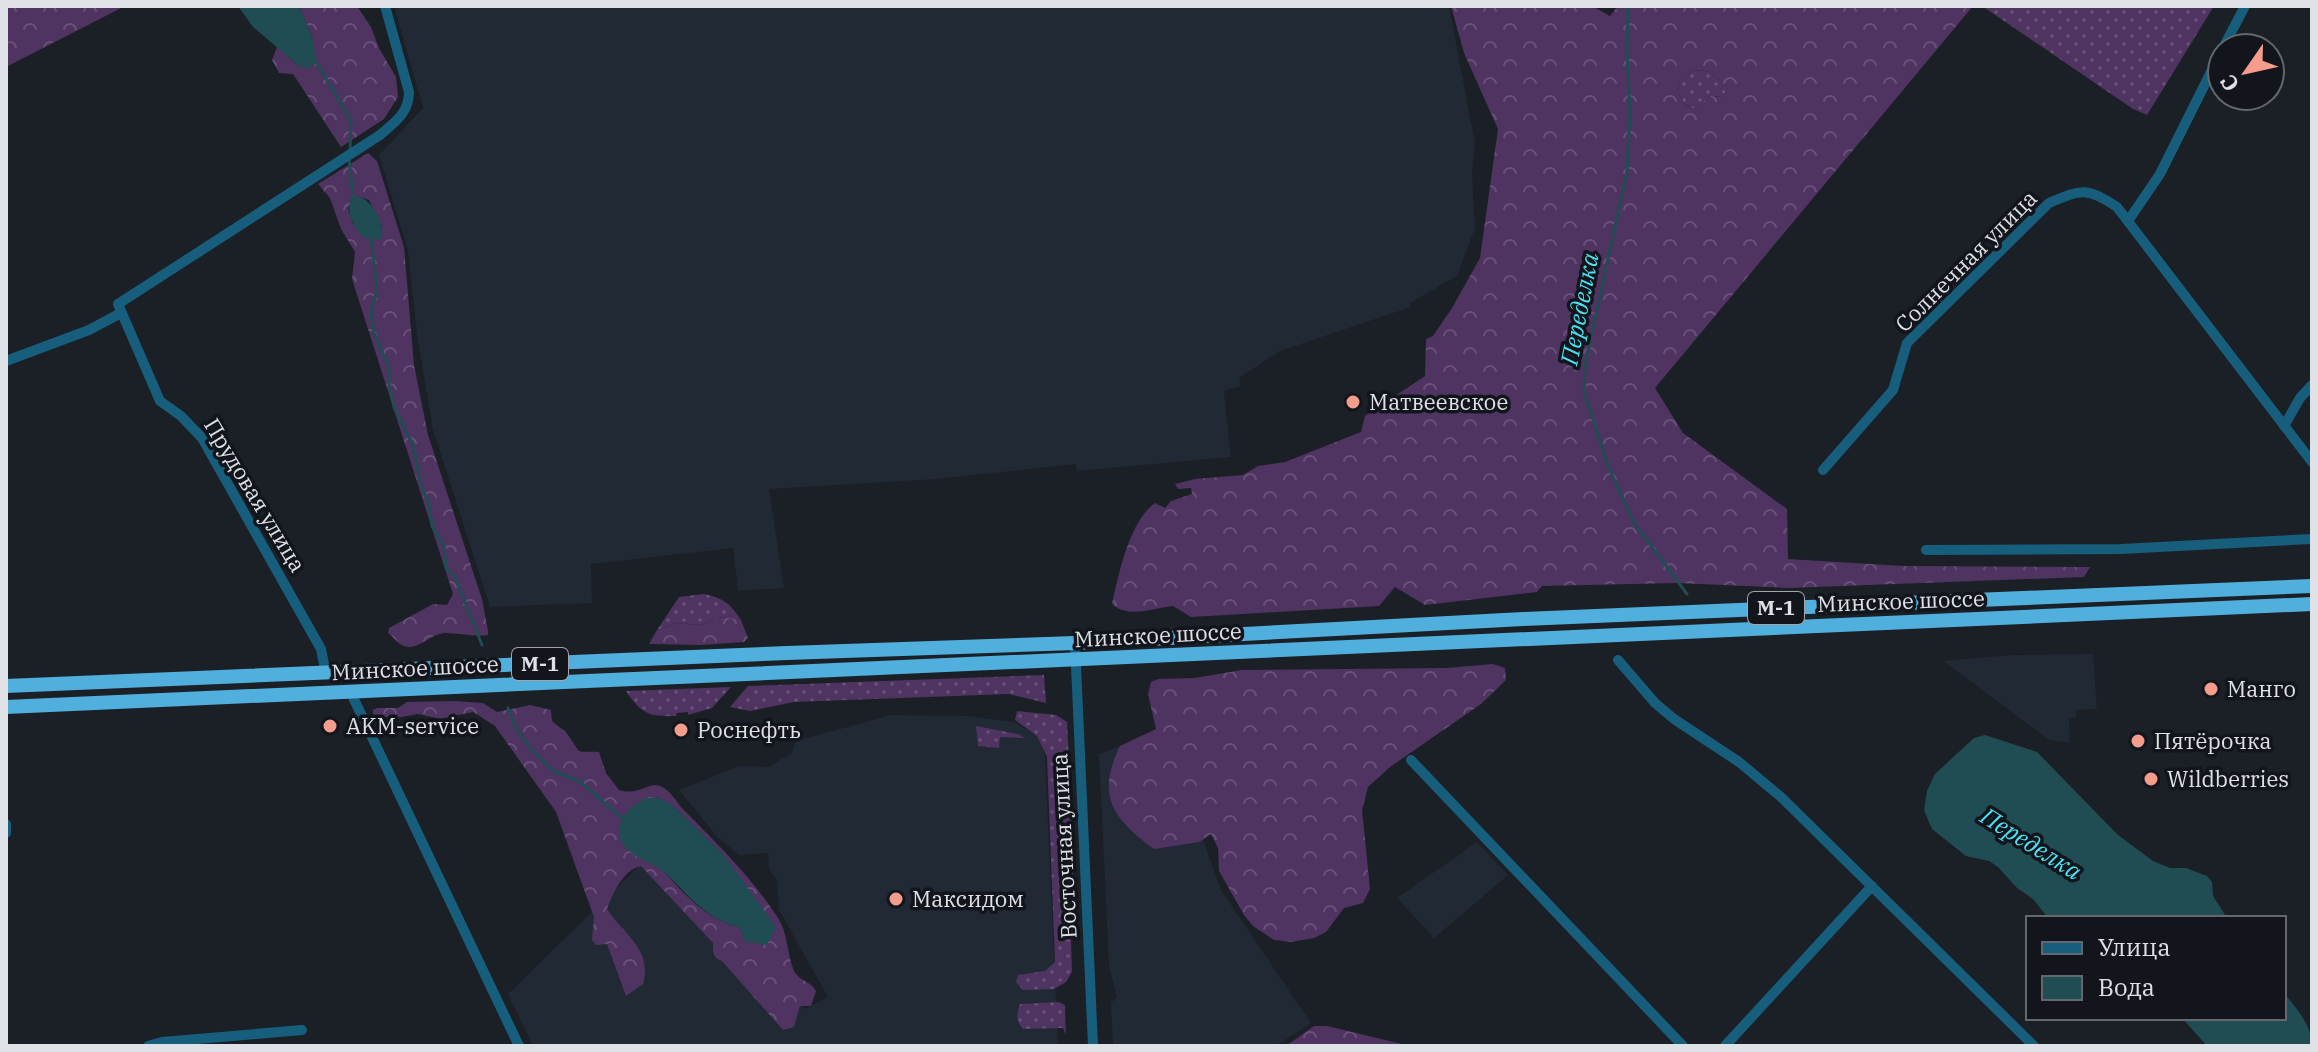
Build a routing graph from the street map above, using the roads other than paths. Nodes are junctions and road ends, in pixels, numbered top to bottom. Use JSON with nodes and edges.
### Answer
{"nodes":[{"id":1,"x":385,"y":6,"type":"edge"},
{"id":2,"x":2245,"y":6,"type":"edge"},
{"id":3,"x":2231,"y":32,"type":"edge"},
{"id":4,"x":2206,"y":81,"type":"edge"},
{"id":5,"x":2128,"y":221,"type":"junction"},
{"id":6,"x":120,"y":308,"type":"junction"},
{"id":7,"x":6,"y":361,"type":"edge"},
{"id":8,"x":2312,"y":385,"type":"edge"},
{"id":9,"x":2284,"y":426,"type":"junction"},
{"id":10,"x":2312,"y":462,"type":"edge"},
{"id":11,"x":1823,"y":470,"type":"dead end"},
{"id":12,"x":2312,"y":539,"type":"edge"},
{"id":13,"x":1926,"y":550,"type":"dead end"},
{"id":14,"x":2312,"y":586,"type":"edge"},
{"id":15,"x":2312,"y":604,"type":"edge"},
{"id":16,"x":1075,"y":643,"type":"junction"},
{"id":17,"x":1618,"y":660,"type":"dead end"},
{"id":18,"x":1075,"y":661,"type":"junction"},
{"id":19,"x":326,"y":674,"type":"junction"},
{"id":20,"x":6,"y":686,"type":"edge"},
{"id":21,"x":351,"y":693,"type":"junction"},
{"id":22,"x":6,"y":707,"type":"edge"},
{"id":23,"x":1411,"y":760,"type":"dead end"},
{"id":24,"x":6,"y":824,"type":"edge"},
{"id":25,"x":6,"y":833,"type":"edge"},
{"id":26,"x":1872,"y":886,"type":"junction"},
{"id":27,"x":302,"y":1030,"type":"dead end"},
{"id":28,"x":148,"y":1046,"type":"edge"},
{"id":29,"x":519,"y":1046,"type":"edge"},
{"id":30,"x":1093,"y":1046,"type":"edge"},
{"id":31,"x":1683,"y":1046,"type":"edge"},
{"id":32,"x":1725,"y":1046,"type":"edge"},
{"id":33,"x":2034,"y":1046,"type":"edge"}],
"edges":[{"from":1,"to":6,"type":"street"},
{"from":2,"to":3,"type":"street"},
{"from":4,"to":5,"type":"street"},
{"from":5,"to":9,"type":"street","name":"Солнечная улица"},
{"from":5,"to":11,"type":"street","name":"Солнечная улица"},
{"from":6,"to":7,"type":"street"},
{"from":6,"to":19,"type":"street","name":"Прудовая улица"},
{"from":8,"to":9,"type":"street"},
{"from":9,"to":10,"type":"street","name":"Солнечная улица"},
{"from":12,"to":13,"type":"street"},
{"from":14,"to":16,"type":"highway","name":"Минское шоссе","number":"М-1"},
{"from":15,"to":18,"type":"highway","name":"Минское шоссе","number":"М-1"},
{"from":16,"to":18,"type":"street","name":"Восточная улица"},
{"from":16,"to":19,"type":"highway","name":"Минское шоссе","number":"М-1"},
{"from":17,"to":26,"type":"street"},
{"from":18,"to":21,"type":"highway","name":"Минское шоссе","number":"М-1"},
{"from":18,"to":30,"type":"street","name":"Восточная улица"},
{"from":19,"to":20,"type":"highway","name":"Минское шоссе","number":"М-1"},
{"from":21,"to":22,"type":"highway","name":"Минское шоссе","number":"М-1"},
{"from":21,"to":29,"type":"street"},
{"from":23,"to":31,"type":"street"},
{"from":24,"to":25,"type":"street"},
{"from":26,"to":32,"type":"street"},
{"from":26,"to":33,"type":"street"},
{"from":27,"to":28,"type":"street"}]}
